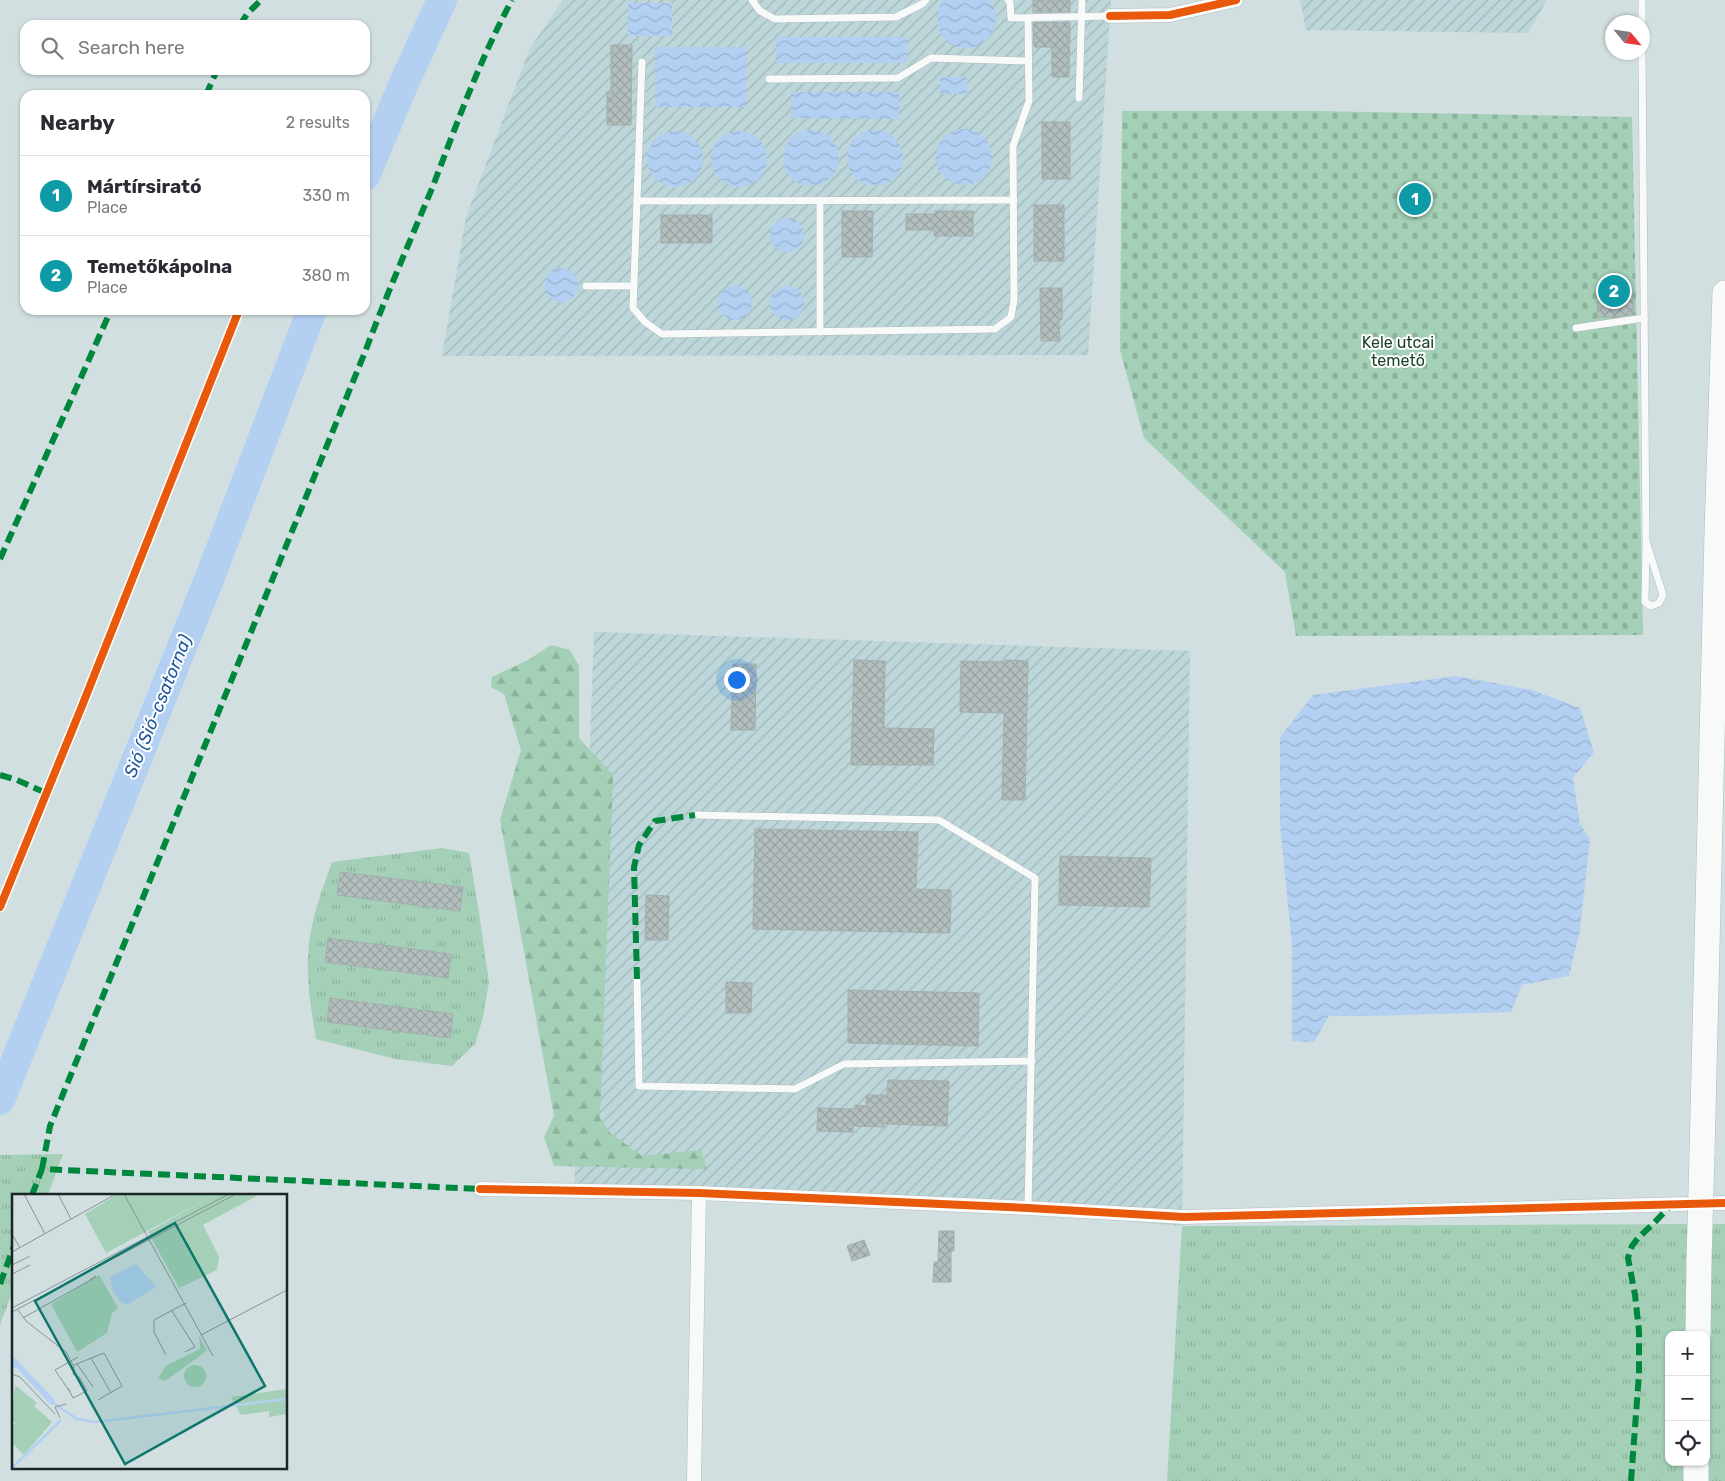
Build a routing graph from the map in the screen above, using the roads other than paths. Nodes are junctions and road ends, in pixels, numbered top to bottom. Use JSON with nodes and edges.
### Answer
{"nodes":[{"id":1,"x":752,"y":0,"type":"edge"},
{"id":2,"x":926,"y":0,"type":"edge"},
{"id":3,"x":1008,"y":0,"type":"edge"},
{"id":4,"x":1082,"y":0,"type":"edge"},
{"id":5,"x":1236,"y":0,"type":"edge"},
{"id":6,"x":1642,"y":0,"type":"edge"},
{"id":7,"x":1642,"y":15,"type":"edge"},
{"id":8,"x":1082,"y":16,"type":"junction"},
{"id":9,"x":1110,"y":16,"type":"joint"},
{"id":10,"x":1028,"y":18,"type":"junction"},
{"id":11,"x":1642,"y":60,"type":"edge"},
{"id":12,"x":1028,"y":61,"type":"junction"},
{"id":13,"x":642,"y":62,"type":"dead end"},
{"id":14,"x":769,"y":79,"type":"dead end"},
{"id":15,"x":1079,"y":98,"type":"dead end"},
{"id":16,"x":1014,"y":200,"type":"junction"},
{"id":17,"x":637,"y":201,"type":"junction"},
{"id":18,"x":820,"y":201,"type":"junction"},
{"id":19,"x":586,"y":286,"type":"dead end"},
{"id":20,"x":634,"y":286,"type":"junction"},
{"id":21,"x":1725,"y":293,"type":"edge"},
{"id":22,"x":1644,"y":318,"type":"junction"},
{"id":23,"x":1576,"y":328,"type":"dead end"},
{"id":24,"x":820,"y":332,"type":"junction"},
{"id":25,"x":1646,"y":541,"type":"junction"},
{"id":26,"x":695,"y":815,"type":"dead end"},
{"id":27,"x":637,"y":979,"type":"dead end"},
{"id":28,"x":1032,"y":1062,"type":"junction"},
{"id":29,"x":480,"y":1189,"type":"dead end"},
{"id":30,"x":699,"y":1193,"type":"junction"},
{"id":31,"x":1725,"y":1203,"type":"edge"},
{"id":32,"x":1028,"y":1208,"type":"junction"},
{"id":33,"x":1698,"y":1331,"type":"edge"},
{"id":34,"x":1696,"y":1466,"type":"edge"},
{"id":35,"x":694,"y":1481,"type":"edge"},
{"id":36,"x":1696,"y":1481,"type":"edge"}],
"edges":[{"from":1,"to":2,"type":"lane"},
{"from":3,"to":10,"type":"lane"},
{"from":4,"to":8,"type":"lane"},
{"from":5,"to":9,"type":"street"},
{"from":6,"to":7,"type":"lane"},
{"from":8,"to":9,"type":"lane"},
{"from":8,"to":10,"type":"lane"},
{"from":8,"to":15,"type":"lane"},
{"from":10,"to":12,"type":"lane"},
{"from":11,"to":22,"type":"lane"},
{"from":12,"to":14,"type":"lane"},
{"from":12,"to":16,"type":"lane"},
{"from":13,"to":17,"type":"lane"},
{"from":16,"to":18,"type":"lane"},
{"from":16,"to":24,"type":"lane"},
{"from":17,"to":18,"type":"lane"},
{"from":17,"to":20,"type":"lane"},
{"from":18,"to":24,"type":"lane"},
{"from":19,"to":20,"type":"lane"},
{"from":20,"to":24,"type":"lane"},
{"from":21,"to":33,"type":"highway","bridge":true},
{"from":22,"to":23,"type":"lane"},
{"from":22,"to":25,"type":"lane"},
{"from":25,"to":25,"type":"lane"},
{"from":26,"to":28,"type":"lane"},
{"from":27,"to":28,"type":"lane"},
{"from":28,"to":32,"type":"lane"},
{"from":29,"to":30,"type":"street"},
{"from":30,"to":32,"type":"street"},
{"from":30,"to":35,"type":"street"},
{"from":31,"to":32,"type":"street"},
{"from":34,"to":36,"type":"highway"}]}
